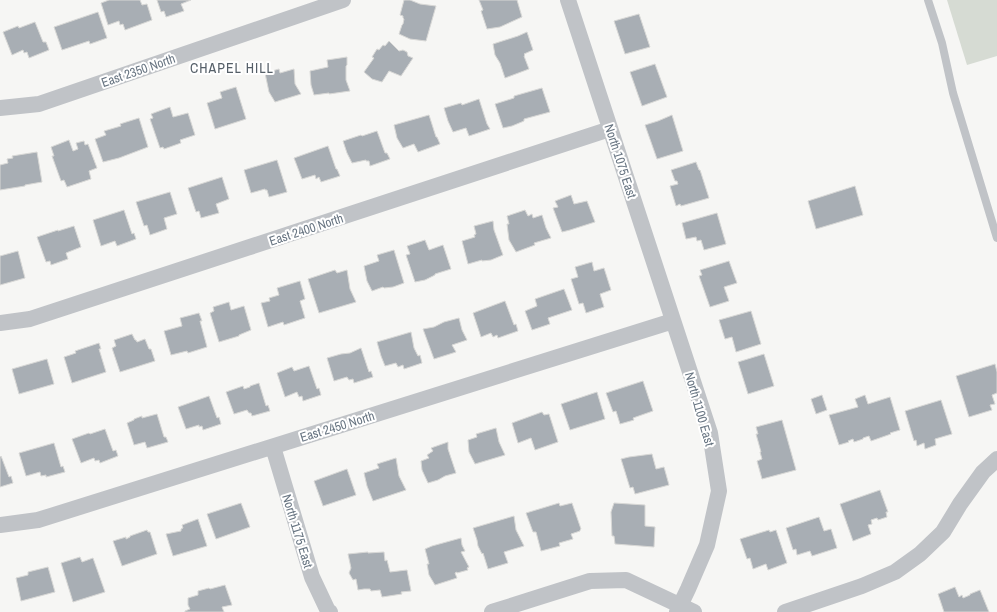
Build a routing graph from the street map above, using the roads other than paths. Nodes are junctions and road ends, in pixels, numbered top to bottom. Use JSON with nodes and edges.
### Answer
{"nodes":[{"id":1,"x":343,"y":0,"type":"edge"},
{"id":2,"x":568,"y":0,"type":"edge"},
{"id":3,"x":928,"y":0,"type":"edge"},
{"id":4,"x":0,"y":108,"type":"edge"},
{"id":5,"x":610,"y":129,"type":"junction"},
{"id":6,"x":997,"y":238,"type":"edge"},
{"id":7,"x":673,"y":321,"type":"junction"},
{"id":8,"x":0,"y":323,"type":"edge"},
{"id":9,"x":273,"y":447,"type":"junction"},
{"id":10,"x":997,"y":459,"type":"edge"},
{"id":11,"x":0,"y":525,"type":"edge"},
{"id":12,"x":684,"y":610,"type":"edge"},
{"id":13,"x":330,"y":612,"type":"edge"},
{"id":14,"x":492,"y":612,"type":"edge"},
{"id":15,"x":785,"y":612,"type":"edge"}],
"edges":[{"from":1,"to":4,"type":"street","name":"East 2350 North"},
{"from":2,"to":5,"type":"street","name":"North 1075 East"},
{"from":3,"to":6,"type":"lane"},
{"from":5,"to":7,"type":"street","name":"North 1075 East"},
{"from":5,"to":8,"type":"street","name":"East 2400 North"},
{"from":7,"to":9,"type":"street","name":"East 2450 North"},
{"from":7,"to":12,"type":"street","name":"North 1100 East"},
{"from":9,"to":11,"type":"street","name":"East 2450 North"},
{"from":9,"to":13,"type":"street","name":"North 1175 East"},
{"from":10,"to":15,"type":"street"},
{"from":12,"to":14,"type":"street"}]}
